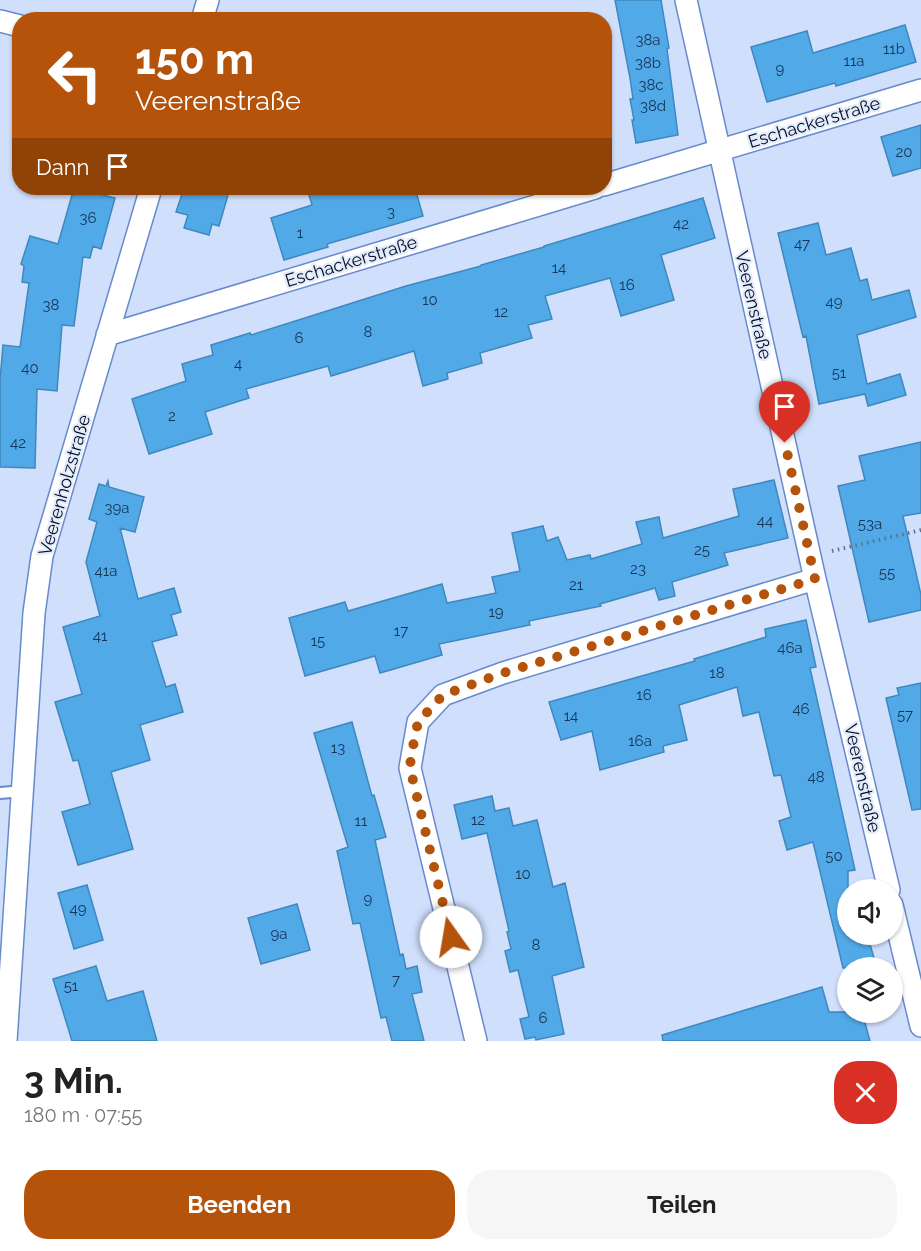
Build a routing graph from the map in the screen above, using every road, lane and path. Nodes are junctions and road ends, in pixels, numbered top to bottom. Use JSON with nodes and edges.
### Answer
{"nodes":[{"id":1,"x":686,"y":0,"type":"edge"},
{"id":2,"x":921,"y":90,"type":"edge"},
{"id":3,"x":720,"y":150,"type":"junction"},
{"id":4,"x":612,"y":183,"type":"edge"},
{"id":5,"x":149,"y":195,"type":"edge"},
{"id":6,"x":572,"y":195,"type":"edge"},
{"id":7,"x":107,"y":335,"type":"junction"},
{"id":8,"x":921,"y":530,"type":"edge"},
{"id":9,"x":810,"y":556,"type":"junction"},
{"id":10,"x":815,"y":579,"type":"junction"},
{"id":11,"x":23,"y":791,"type":"junction"},
{"id":12,"x":0,"y":793,"type":"edge"},
{"id":13,"x":886,"y":879,"type":"edge"},
{"id":14,"x":902,"y":945,"type":"edge"},
{"id":15,"x":921,"y":1026,"type":"edge"},
{"id":16,"x":6,"y":1041,"type":"edge"},
{"id":17,"x":476,"y":1041,"type":"edge"}],
"edges":[{"from":1,"to":3,"type":"street","name":"Veerenstraße"},
{"from":2,"to":3,"type":"street","name":"Eschackerstraße"},
{"from":3,"to":4,"type":"street","name":"Eschackerstraße"},
{"from":3,"to":9,"type":"street","name":"Veerenstraße"},
{"from":5,"to":7,"type":"street","name":"Veerenholzstraße"},
{"from":6,"to":7,"type":"street","name":"Eschackerstraße"},
{"from":7,"to":11,"type":"street","name":"Veerenholzstraße"},
{"from":8,"to":9,"type":"path"},
{"from":9,"to":10,"type":"street","name":"Veerenstraße"},
{"from":10,"to":13,"type":"street","name":"Veerenstraße"},
{"from":10,"to":17,"type":"street"},
{"from":11,"to":12,"type":"lane"},
{"from":11,"to":16,"type":"street","name":"Veerenholzstraße"},
{"from":14,"to":15,"type":"street"}]}
